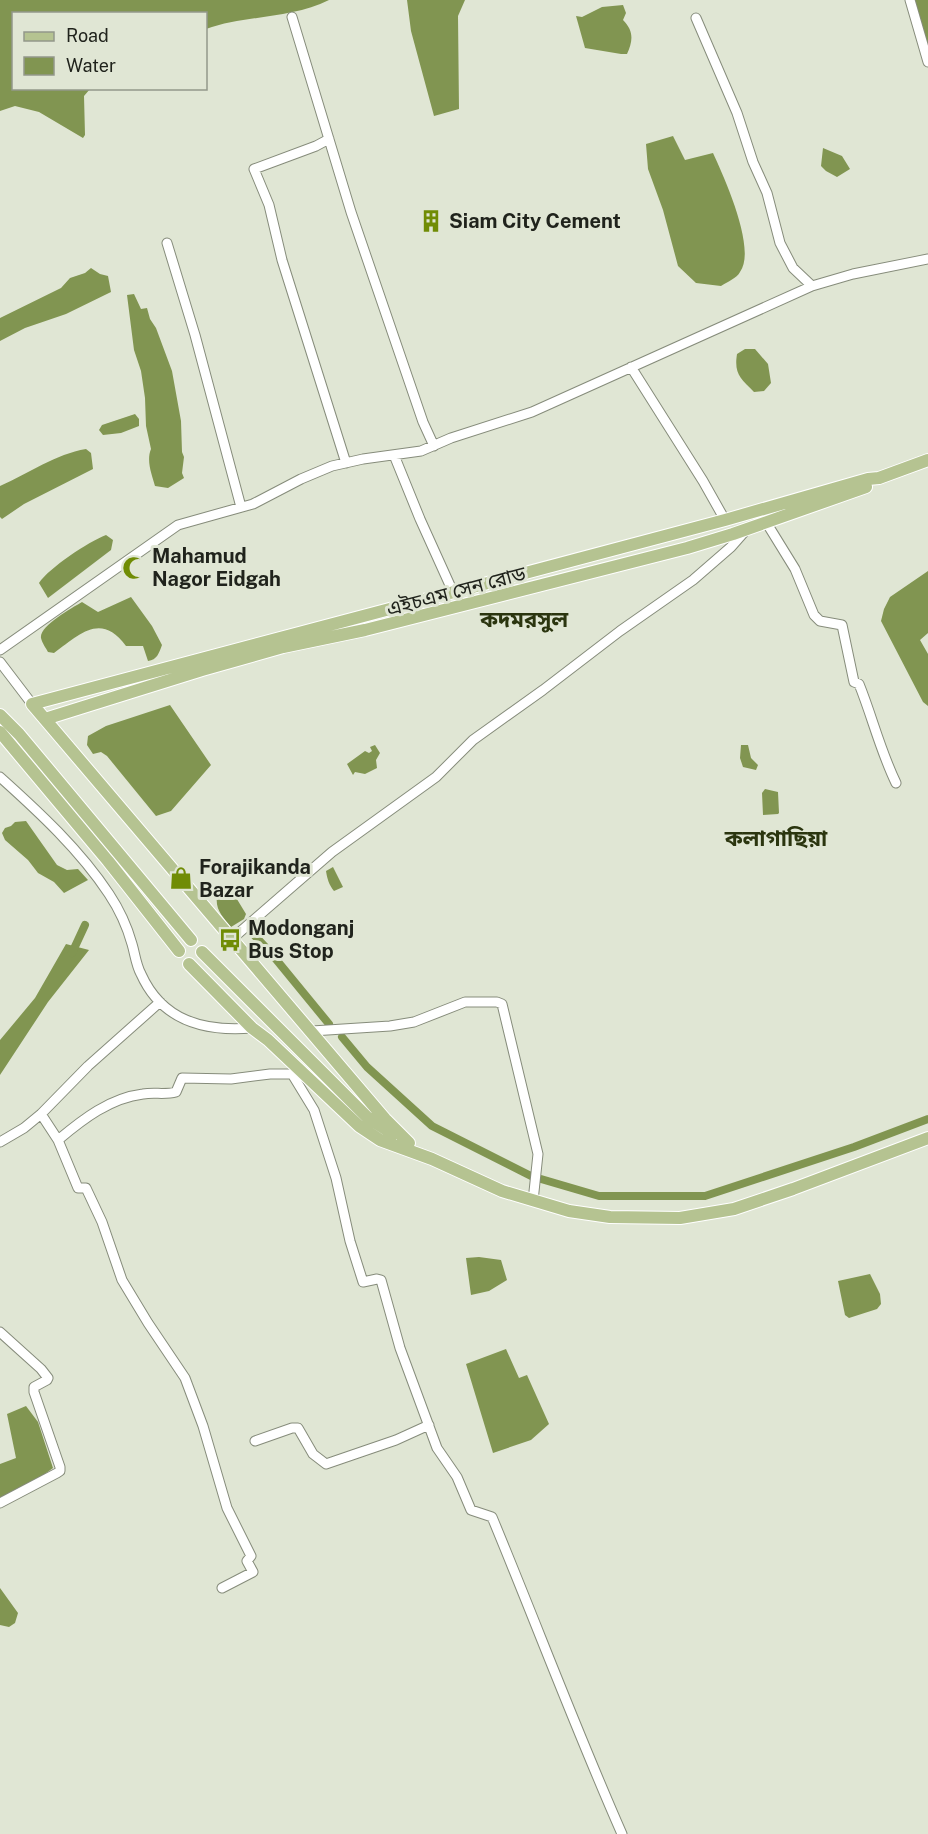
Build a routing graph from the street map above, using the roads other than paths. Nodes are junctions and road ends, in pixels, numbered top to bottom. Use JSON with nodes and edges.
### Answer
{"nodes":[{"id":1,"x":910,"y":0,"type":"edge"},
{"id":2,"x":292,"y":17,"type":"dead end"},
{"id":3,"x":696,"y":18,"type":"dead end"},
{"id":4,"x":928,"y":62,"type":"edge"},
{"id":5,"x":329,"y":139,"type":"junction"},
{"id":6,"x":167,"y":243,"type":"dead end"},
{"id":7,"x":928,"y":259,"type":"edge"},
{"id":8,"x":812,"y":286,"type":"junction"},
{"id":9,"x":631,"y":367,"type":"junction"},
{"id":10,"x":434,"y":446,"type":"junction"},
{"id":11,"x":394,"y":455,"type":"junction"},
{"id":12,"x":928,"y":460,"type":"edge"},
{"id":13,"x":346,"y":463,"type":"junction"},
{"id":14,"x":879,"y":478,"type":"junction"},
{"id":15,"x":241,"y":507,"type":"junction"},
{"id":16,"x":751,"y":512,"type":"junction"},
{"id":17,"x":725,"y":520,"type":"junction"},
{"id":18,"x":757,"y":525,"type":"junction"},
{"id":19,"x":453,"y":592,"type":"junction"},
{"id":20,"x":0,"y":650,"type":"edge"},
{"id":21,"x":0,"y":662,"type":"edge"},
{"id":22,"x":32,"y":704,"type":"junction"},
{"id":23,"x":0,"y":715,"type":"edge"},
{"id":24,"x":45,"y":719,"type":"junction"},
{"id":25,"x":0,"y":732,"type":"edge"},
{"id":26,"x":14,"y":737,"type":"junction"},
{"id":27,"x":0,"y":777,"type":"edge"},
{"id":28,"x":896,"y":783,"type":"dead end"},
{"id":29,"x":232,"y":938,"type":"junction"},
{"id":30,"x":190,"y":940,"type":"dead end"},
{"id":31,"x":179,"y":951,"type":"dead end"},
{"id":32,"x":202,"y":952,"type":"dead end"},
{"id":33,"x":189,"y":964,"type":"dead end"},
{"id":34,"x":160,"y":1002,"type":"junction"},
{"id":35,"x":252,"y":1028,"type":"junction"},
{"id":36,"x":312,"y":1031,"type":"junction"},
{"id":37,"x":41,"y":1114,"type":"junction"},
{"id":38,"x":928,"y":1138,"type":"edge"},
{"id":39,"x":58,"y":1140,"type":"junction"},
{"id":40,"x":0,"y":1142,"type":"edge"},
{"id":41,"x":409,"y":1143,"type":"junction"},
{"id":42,"x":432,"y":1159,"type":"junction"},
{"id":43,"x":533,"y":1201,"type":"junction"},
{"id":44,"x":0,"y":1332,"type":"edge"},
{"id":45,"x":429,"y":1425,"type":"junction"},
{"id":46,"x":255,"y":1441,"type":"dead end"},
{"id":47,"x":0,"y":1503,"type":"edge"},
{"id":48,"x":222,"y":1588,"type":"dead end"},
{"id":49,"x":622,"y":1834,"type":"edge"}],
"edges":[{"from":1,"to":4,"type":"street"},
{"from":2,"to":5,"type":"street"},
{"from":3,"to":8,"type":"street"},
{"from":5,"to":10,"type":"street"},
{"from":5,"to":13,"type":"street"},
{"from":6,"to":15,"type":"street"},
{"from":7,"to":8,"type":"street"},
{"from":8,"to":9,"type":"street"},
{"from":9,"to":10,"type":"street"},
{"from":9,"to":17,"type":"street"},
{"from":10,"to":11,"type":"street"},
{"from":11,"to":13,"type":"street"},
{"from":11,"to":19,"type":"street"},
{"from":12,"to":14,"type":"main road","name":"এইচএম সেন রোড"},
{"from":13,"to":15,"type":"street"},
{"from":14,"to":16,"type":"main road","name":"এইচএম সেন রোড"},
{"from":14,"to":18,"type":"main road","name":"এইচএম সেন রোড"},
{"from":15,"to":20,"type":"street"},
{"from":16,"to":17,"type":"main road","name":"এইচএম সেন রোড"},
{"from":16,"to":18,"type":"main road"},
{"from":17,"to":19,"type":"main road","name":"এইচএম সেন রোড"},
{"from":18,"to":24,"type":"main road","name":"এইচএম সেন রোড"},
{"from":18,"to":28,"type":"street"},
{"from":18,"to":29,"type":"street"},
{"from":19,"to":22,"type":"main road","name":"এইচএম সেন রোড"},
{"from":21,"to":22,"type":"street"},
{"from":22,"to":24,"type":"main road"},
{"from":23,"to":26,"type":"main road"},
{"from":24,"to":29,"type":"main road"},
{"from":25,"to":26,"type":"main road"},
{"from":26,"to":30,"type":"main road"},
{"from":26,"to":31,"type":"main road"},
{"from":27,"to":34,"type":"street"},
{"from":29,"to":36,"type":"main road"},
{"from":32,"to":41,"type":"main road"},
{"from":33,"to":35,"type":"main road"},
{"from":34,"to":35,"type":"street"},
{"from":34,"to":37,"type":"street"},
{"from":35,"to":42,"type":"main road"},
{"from":36,"to":41,"type":"main road"},
{"from":36,"to":43,"type":"street"},
{"from":37,"to":39,"type":"street"},
{"from":37,"to":40,"type":"street"},
{"from":38,"to":43,"type":"main road"},
{"from":39,"to":45,"type":"street"},
{"from":39,"to":48,"type":"street"},
{"from":41,"to":42,"type":"main road"},
{"from":42,"to":43,"type":"main road"},
{"from":44,"to":47,"type":"street"},
{"from":45,"to":46,"type":"street"},
{"from":45,"to":49,"type":"street"}]}
